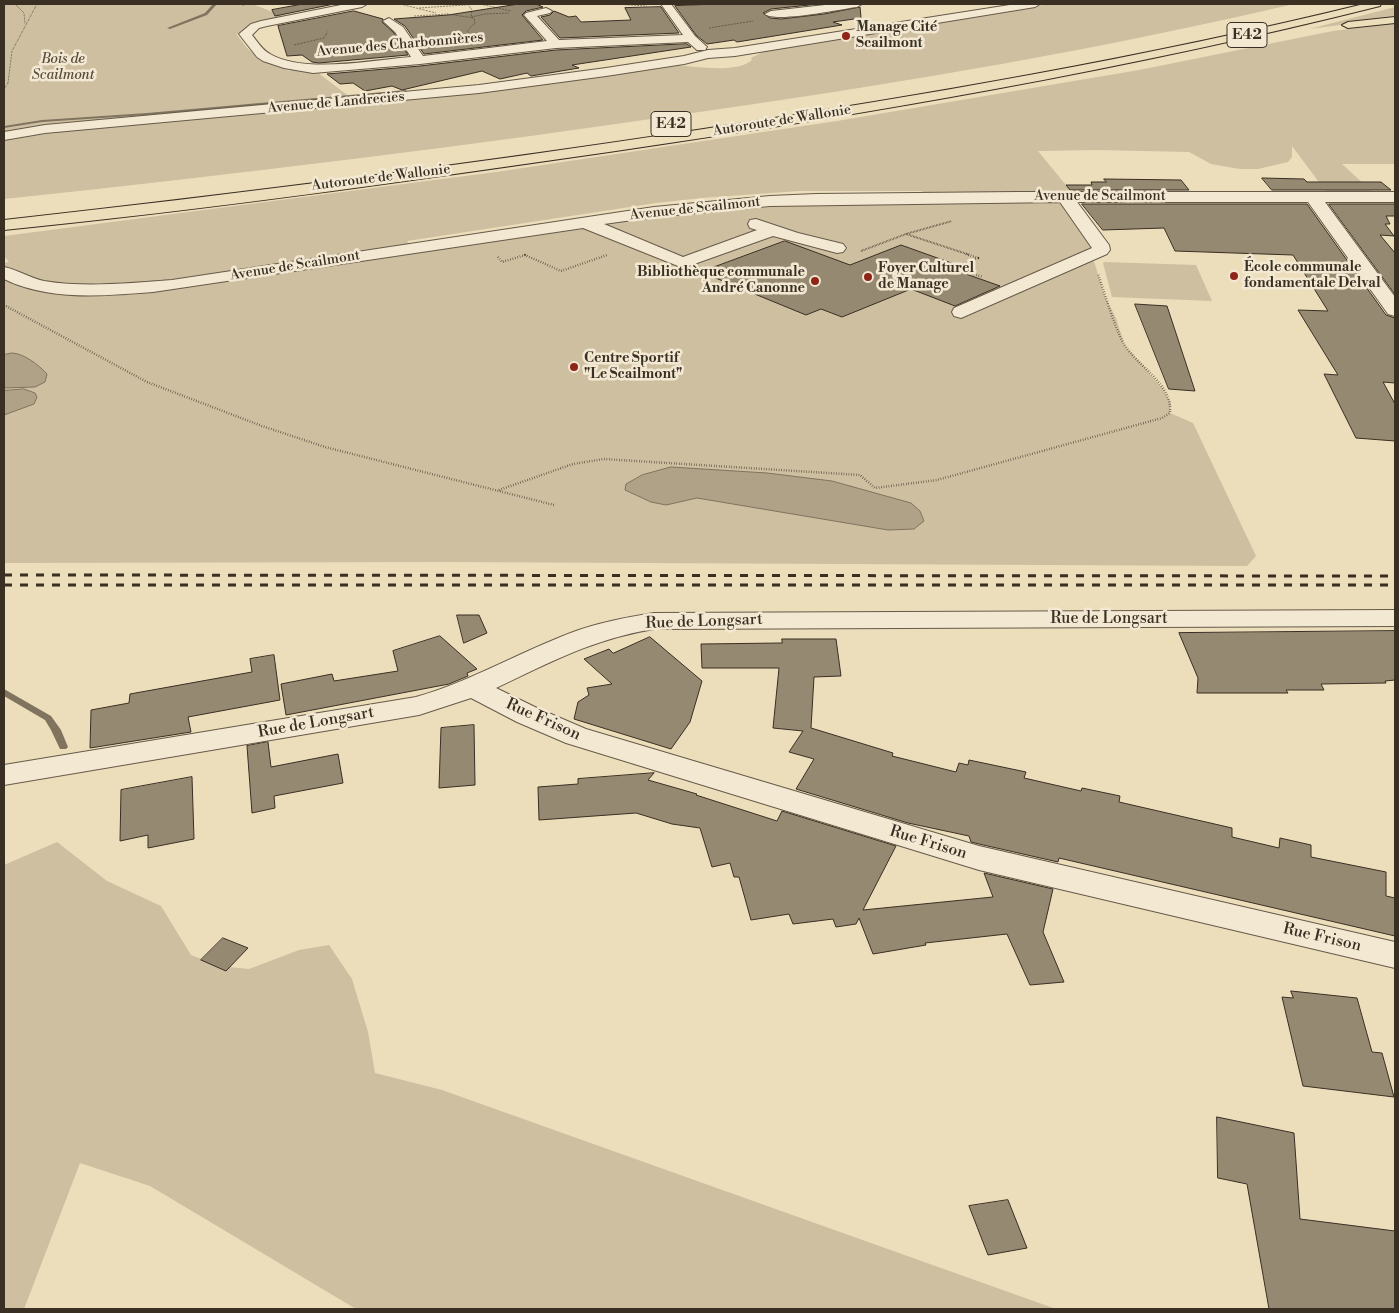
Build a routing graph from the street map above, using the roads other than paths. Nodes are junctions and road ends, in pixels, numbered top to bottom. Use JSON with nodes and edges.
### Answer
{"nodes":[{"id":1,"x":362,"y":4,"type":"edge"},
{"id":2,"x":857,"y":4,"type":"edge"},
{"id":3,"x":1035,"y":4,"type":"edge"},
{"id":4,"x":1323,"y":4,"type":"edge"},
{"id":5,"x":1376,"y":4,"type":"edge"},
{"id":6,"x":667,"y":5,"type":"edge"},
{"id":7,"x":546,"y":11,"type":"dead end"},
{"id":8,"x":771,"y":14,"type":"road end"},
{"id":9,"x":1395,"y":20,"type":"edge"},
{"id":10,"x":389,"y":21,"type":"dead end"},
{"id":11,"x":689,"y":35,"type":"junction"},
{"id":12,"x":1159,"y":40,"type":"dead end"},
{"id":13,"x":556,"y":44,"type":"junction"},
{"id":14,"x":752,"y":49,"type":"junction"},
{"id":15,"x":708,"y":56,"type":"junction"},
{"id":16,"x":741,"y":58,"type":"junction"},
{"id":17,"x":420,"y":60,"type":"junction"},
{"id":18,"x":1117,"y":62,"type":"junction"},
{"id":19,"x":1025,"y":66,"type":"dead end"},
{"id":20,"x":987,"y":73,"type":"dead end"},
{"id":21,"x":968,"y":76,"type":"dead end"},
{"id":22,"x":803,"y":104,"type":"dead end"},
{"id":23,"x":4,"y":136,"type":"edge"},
{"id":24,"x":1065,"y":197,"type":"junction"},
{"id":25,"x":1313,"y":197,"type":"junction"},
{"id":26,"x":1394,"y":198,"type":"edge"},
{"id":27,"x":718,"y":205,"type":"junction"},
{"id":28,"x":585,"y":222,"type":"junction"},
{"id":29,"x":754,"y":224,"type":"junction"},
{"id":30,"x":4,"y":225,"type":"edge"},
{"id":31,"x":773,"y":230,"type":"junction"},
{"id":32,"x":837,"y":248,"type":"dead end"},
{"id":33,"x":663,"y":254,"type":"junction"},
{"id":34,"x":4,"y":272,"type":"edge"},
{"id":35,"x":1395,"y":310,"type":"edge"},
{"id":36,"x":961,"y":312,"type":"dead end"},
{"id":37,"x":1395,"y":618,"type":"edge"},
{"id":38,"x":474,"y":688,"type":"junction"},
{"id":39,"x":4,"y":775,"type":"edge"},
{"id":40,"x":1395,"y":955,"type":"edge"}],
"edges":[{"from":1,"to":17,"type":"street","name":"Avenue des Charbonnières"},
{"from":2,"to":8,"type":"street"},
{"from":3,"to":14,"type":"street"},
{"from":4,"to":12,"type":"highway","number":"E42"},
{"from":5,"to":18,"type":"highway","name":"Autoroute de Wallonie","number":"E42"},
{"from":6,"to":11,"type":"street"},
{"from":7,"to":13,"type":"street"},
{"from":9,"to":18,"type":"highway"},
{"from":10,"to":17,"type":"street"},
{"from":11,"to":13,"type":"street","name":"Avenue des Charbonnières"},
{"from":11,"to":15,"type":"street"},
{"from":13,"to":17,"type":"street","name":"Avenue des Charbonnières"},
{"from":14,"to":15,"type":"street"},
{"from":14,"to":16,"type":"street"},
{"from":15,"to":16,"type":"street"},
{"from":15,"to":16,"type":"street"},
{"from":15,"to":23,"type":"street","name":"Avenue de Landrecies"},
{"from":18,"to":30,"type":"highway","name":"Autoroute de Wallonie","number":"E42"},
{"from":19,"to":20,"type":"highway"},
{"from":21,"to":22,"type":"highway","name":"Autoroute de Wallonie"},
{"from":24,"to":25,"type":"street","name":"Avenue de Scailmont"},
{"from":24,"to":27,"type":"street","name":"Avenue de Scailmont"},
{"from":24,"to":36,"type":"street"},
{"from":25,"to":26,"type":"street","name":"Avenue de Scailmont"},
{"from":25,"to":35,"type":"street"},
{"from":27,"to":28,"type":"street","name":"Avenue de Scailmont"},
{"from":27,"to":29,"type":"street"},
{"from":28,"to":33,"type":"street"},
{"from":28,"to":34,"type":"street","name":"Avenue de Scailmont"},
{"from":29,"to":31,"type":"street"},
{"from":29,"to":33,"type":"street"},
{"from":31,"to":32,"type":"street"},
{"from":31,"to":33,"type":"street"},
{"from":37,"to":38,"type":"street","name":"Rue de Longsart"},
{"from":38,"to":39,"type":"street","name":"Rue de Longsart"},
{"from":38,"to":40,"type":"street","name":"Rue Frison"}]}
